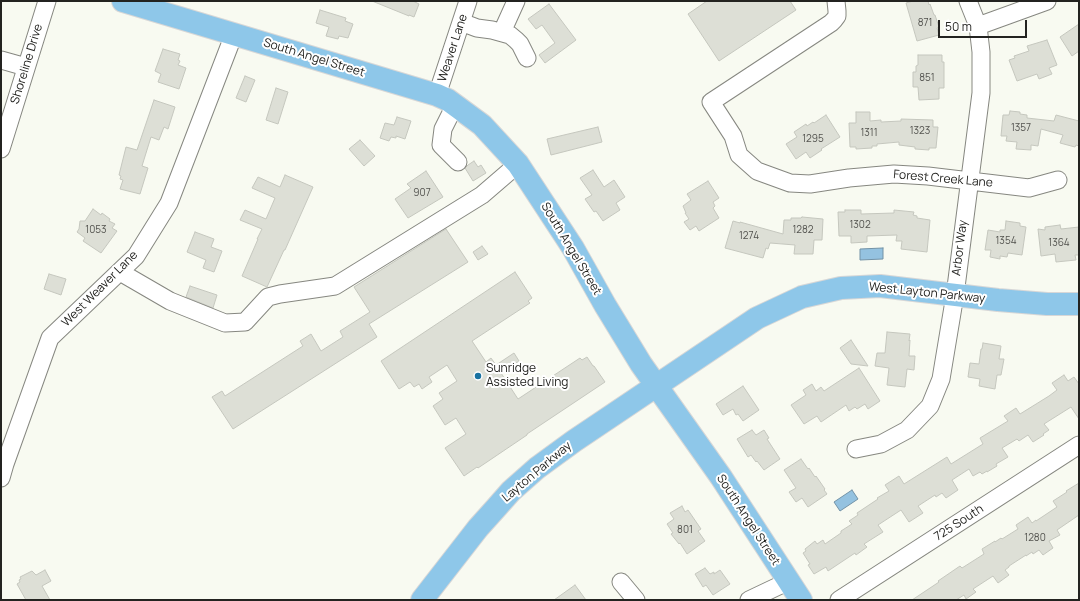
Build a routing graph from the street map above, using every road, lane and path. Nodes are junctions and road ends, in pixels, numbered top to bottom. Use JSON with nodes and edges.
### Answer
{"nodes":[{"id":1,"x":47,"y":1,"type":"edge"},
{"id":2,"x":123,"y":1,"type":"edge"},
{"id":3,"x":468,"y":1,"type":"edge"},
{"id":4,"x":516,"y":1,"type":"edge"},
{"id":5,"x":836,"y":1,"type":"edge"},
{"id":6,"x":968,"y":1,"type":"edge"},
{"id":7,"x":1048,"y":1,"type":"edge"},
{"id":8,"x":461,"y":22,"type":"junction"},
{"id":9,"x":978,"y":26,"type":"junction"},
{"id":10,"x":502,"y":32,"type":"junction"},
{"id":11,"x":234,"y":34,"type":"junction"},
{"id":12,"x":527,"y":58,"type":"dead end"},
{"id":13,"x":1,"y":60,"type":"edge"},
{"id":14,"x":26,"y":67,"type":"junction"},
{"id":15,"x":446,"y":100,"type":"junction"},
{"id":16,"x":1,"y":149,"type":"edge"},
{"id":17,"x":458,"y":162,"type":"dead end"},
{"id":18,"x":518,"y":164,"type":"junction"},
{"id":19,"x":1058,"y":180,"type":"dead end"},
{"id":20,"x":969,"y":181,"type":"junction"},
{"id":21,"x":120,"y":272,"type":"junction"},
{"id":22,"x":955,"y":294,"type":"junction"},
{"id":23,"x":1079,"y":304,"type":"edge"},
{"id":24,"x":656,"y":385,"type":"junction"},
{"id":25,"x":1079,"y":445,"type":"edge"},
{"id":26,"x":856,"y":449,"type":"dead end"},
{"id":27,"x":2,"y":469,"type":"edge"},
{"id":28,"x":621,"y":582,"type":"dead end"},
{"id":29,"x":788,"y":582,"type":"junction"},
{"id":30,"x":422,"y":600,"type":"edge"},
{"id":31,"x":636,"y":600,"type":"edge"},
{"id":32,"x":749,"y":600,"type":"edge"},
{"id":33,"x":801,"y":600,"type":"edge"},
{"id":34,"x":839,"y":600,"type":"edge"}],
"edges":[{"from":1,"to":14,"type":"street","name":"Shoreline Drive"},
{"from":2,"to":11,"type":"main road","name":"South Angel Street"},
{"from":3,"to":8,"type":"street","name":"Weaver Lane"},
{"from":4,"to":10,"type":"street"},
{"from":5,"to":20,"type":"street","name":"Forest Creek Lane"},
{"from":6,"to":9,"type":"street","name":"Arbor Way"},
{"from":7,"to":9,"type":"street"},
{"from":8,"to":10,"type":"street"},
{"from":8,"to":15,"type":"street","name":"Weaver Lane"},
{"from":9,"to":20,"type":"street","name":"Arbor Way"},
{"from":10,"to":12,"type":"street"},
{"from":11,"to":15,"type":"main road","name":"South Angel Street"},
{"from":11,"to":21,"type":"street","name":"West Weaver Lane"},
{"from":13,"to":14,"type":"street"},
{"from":14,"to":16,"type":"street","name":"Shoreline Drive"},
{"from":15,"to":17,"type":"street","name":"Weaver Lane"},
{"from":15,"to":18,"type":"main road","name":"South Angel Street"},
{"from":18,"to":21,"type":"street"},
{"from":18,"to":24,"type":"main road","name":"South Angel Street"},
{"from":19,"to":20,"type":"street","name":"Forest Creek Lane"},
{"from":20,"to":22,"type":"street","name":"Arbor Way"},
{"from":21,"to":27,"type":"street","name":"West Weaver Lane"},
{"from":22,"to":23,"type":"main road","name":"West Layton Parkway"},
{"from":22,"to":24,"type":"main road","name":"West Layton Parkway"},
{"from":22,"to":26,"type":"street","name":"Arbor Way"},
{"from":24,"to":29,"type":"main road","name":"South Angel Street"},
{"from":24,"to":30,"type":"main road","name":"Layton Parkway"},
{"from":25,"to":34,"type":"street","name":"725 South"},
{"from":28,"to":31,"type":"street"},
{"from":29,"to":32,"type":"street"},
{"from":29,"to":33,"type":"main road","name":"South Angel Street"}]}
